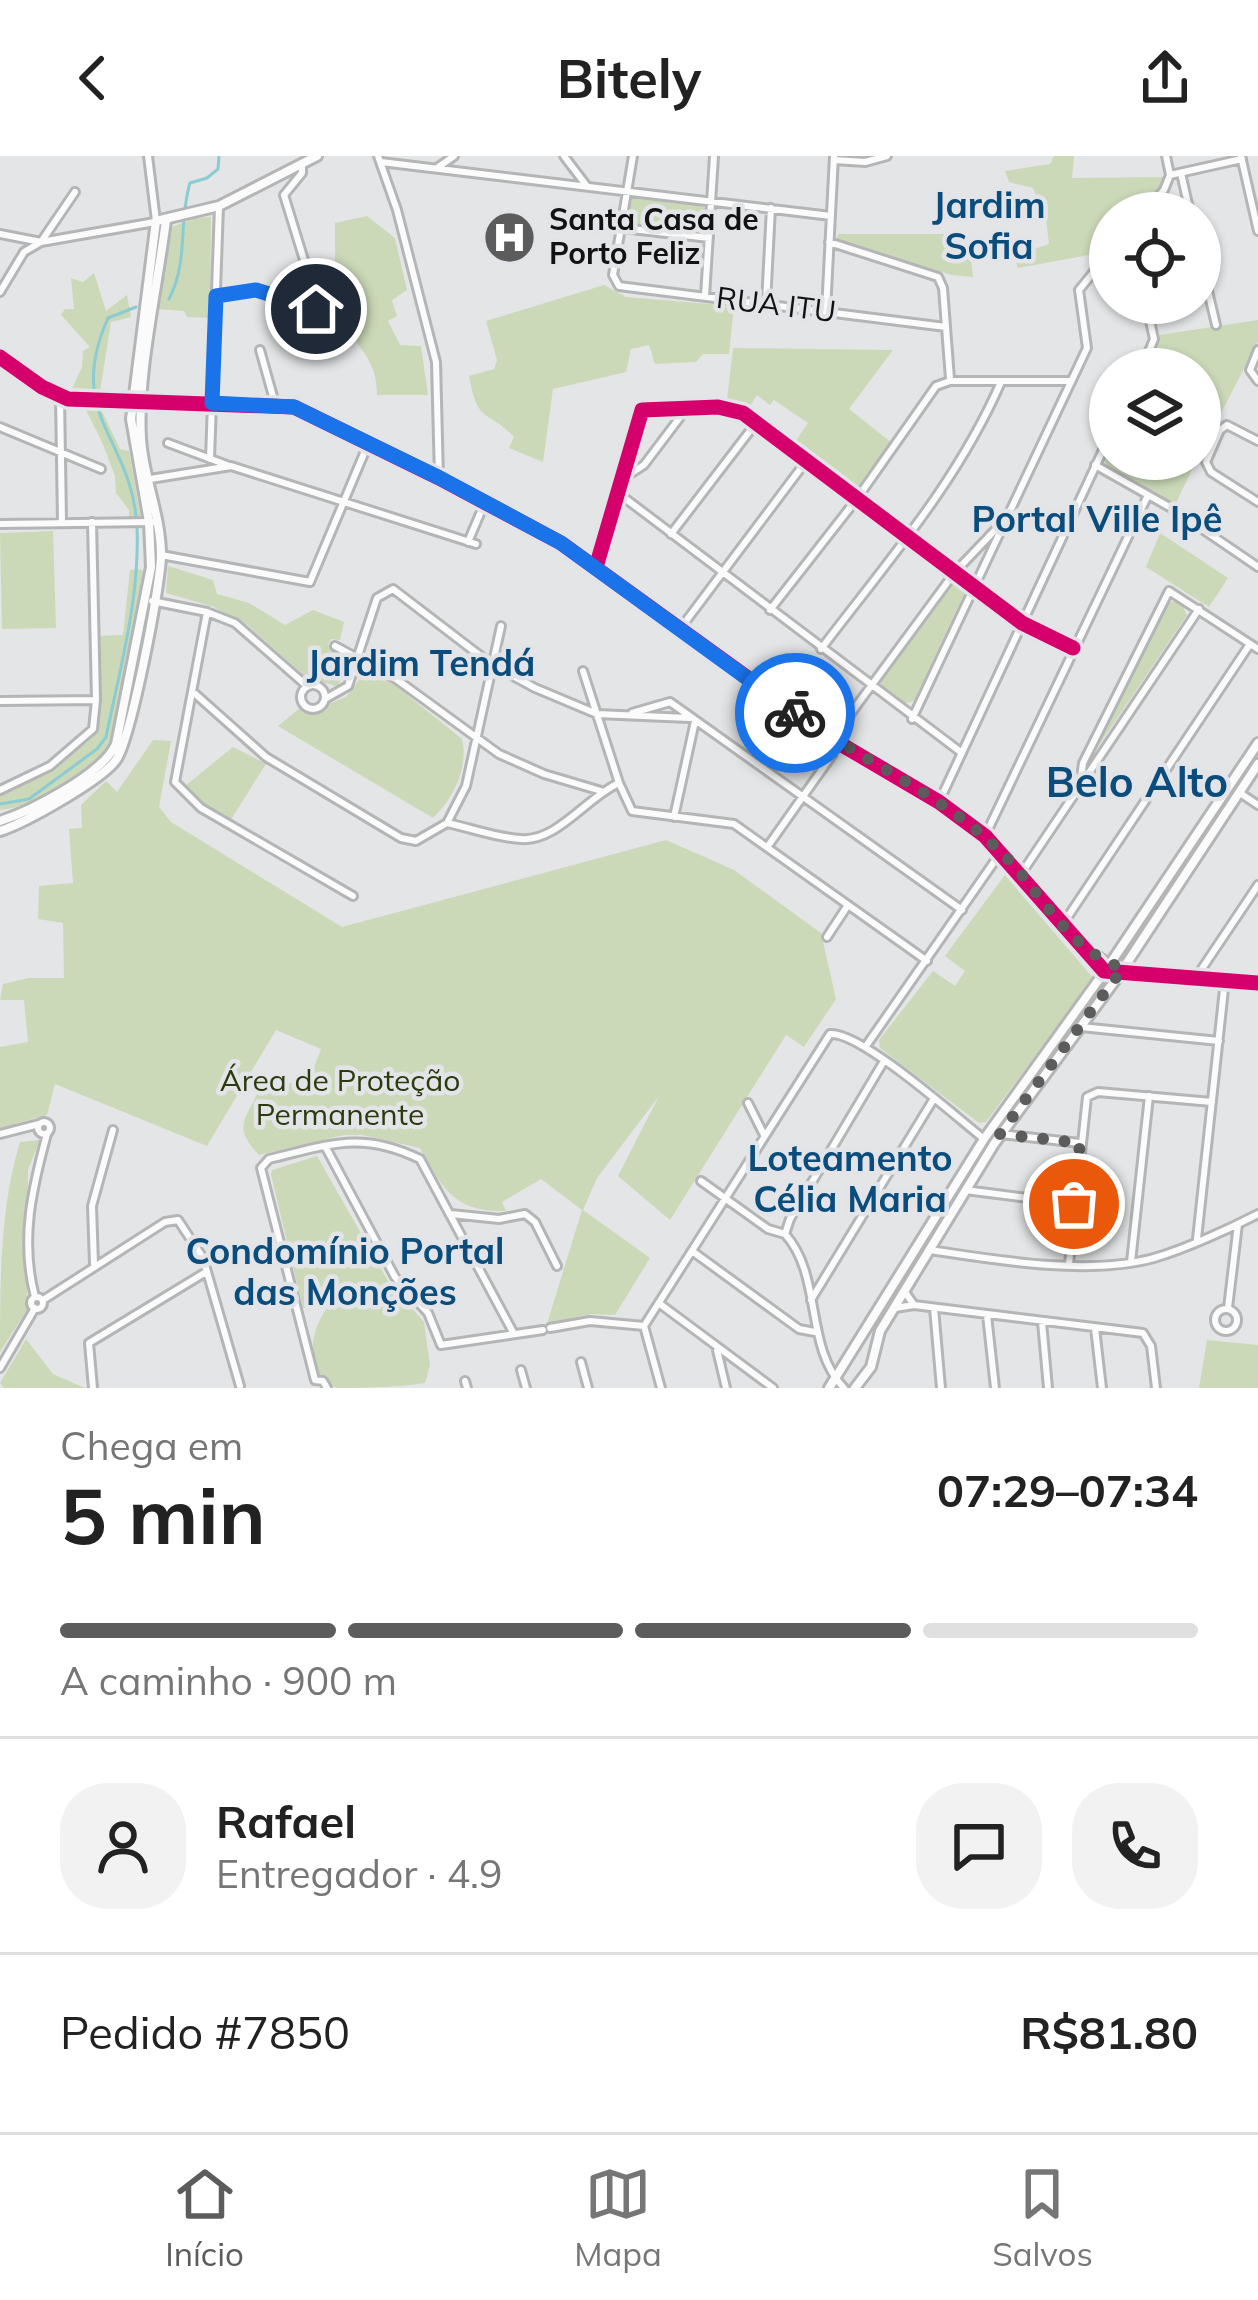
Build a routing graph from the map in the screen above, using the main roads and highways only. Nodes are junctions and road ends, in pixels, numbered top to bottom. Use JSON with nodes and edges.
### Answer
{"nodes":[{"id":1,"x":317,"y":156,"type":"edge"},
{"id":2,"x":161,"y":221,"type":"junction"},
{"id":3,"x":145,"y":341,"type":"junction"},
{"id":4,"x":149,"y":522,"type":"junction"},
{"id":5,"x":151,"y":601,"type":"junction"},
{"id":6,"x":1258,"y":743,"type":"edge"},
{"id":7,"x":1258,"y":764,"type":"edge"},
{"id":8,"x":0,"y":821,"type":"edge"},
{"id":9,"x":0,"y":831,"type":"edge"},
{"id":10,"x":851,"y":1353,"type":"junction"},
{"id":11,"x":872,"y":1367,"type":"junction"},
{"id":12,"x":859,"y":1387,"type":"edge"},
{"id":13,"x":829,"y":1388,"type":"edge"}],
"edges":[{"from":1,"to":2,"type":"main road"},
{"from":2,"to":3,"type":"main road"},
{"from":2,"to":3,"type":"main road"},
{"from":3,"to":4,"type":"main road"},
{"from":4,"to":5,"type":"main road"},
{"from":4,"to":5,"type":"main road"},
{"from":5,"to":8,"type":"main road"},
{"from":5,"to":9,"type":"main road"},
{"from":6,"to":10,"type":"main road"},
{"from":7,"to":11,"type":"main road"},
{"from":10,"to":11,"type":"main road"},
{"from":10,"to":13,"type":"main road"},
{"from":11,"to":12,"type":"main road"}]}
